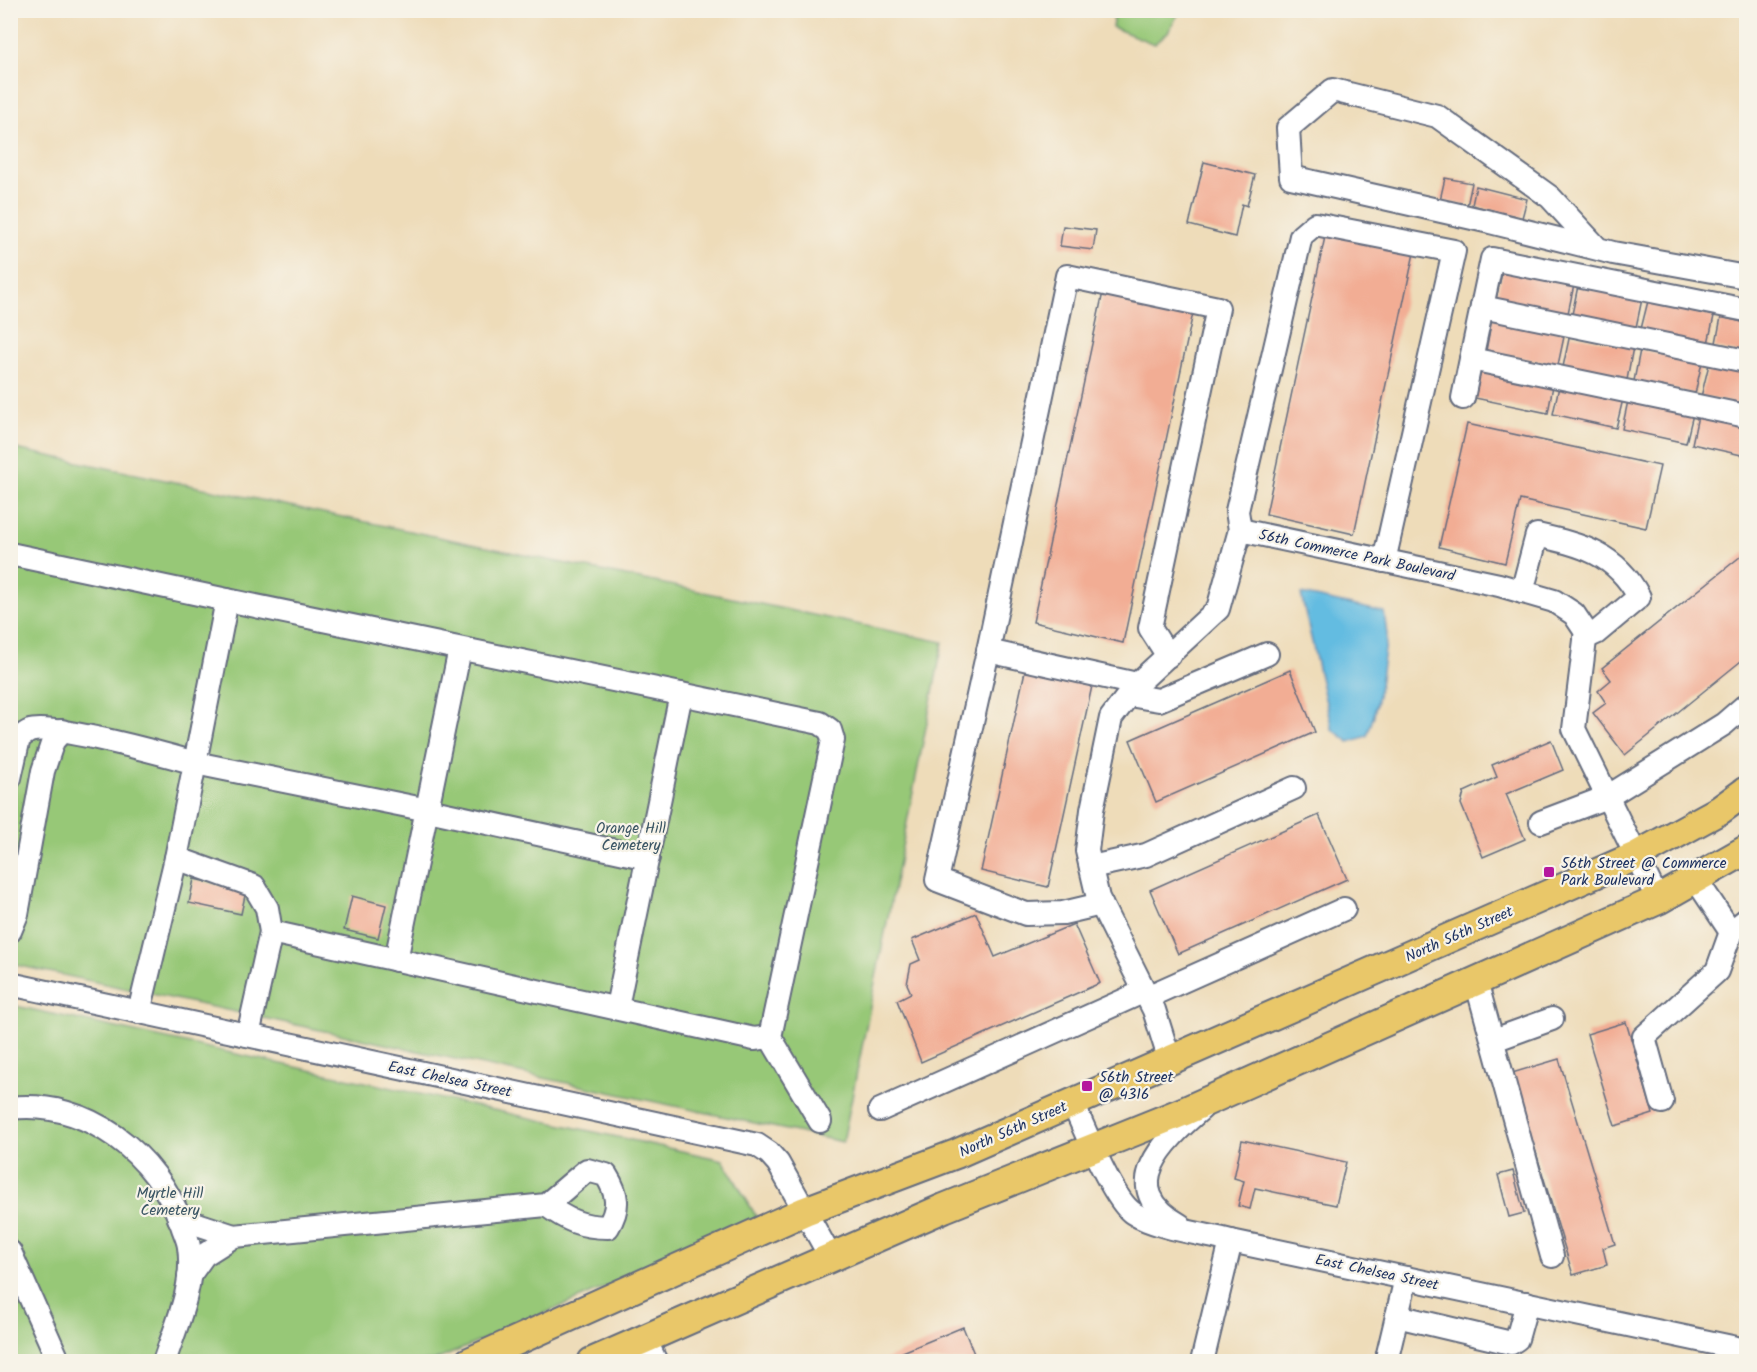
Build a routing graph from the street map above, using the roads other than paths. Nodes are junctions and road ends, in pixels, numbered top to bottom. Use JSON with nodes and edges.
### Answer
{"nodes":[{"id":1,"x":1598,"y":249,"type":"junction"},
{"id":2,"x":1746,"y":278,"type":"edge"},
{"id":3,"x":1482,"y":307,"type":"junction"},
{"id":4,"x":1746,"y":310,"type":"edge"},
{"id":5,"x":1471,"y":359,"type":"junction"},
{"id":6,"x":1746,"y":361,"type":"edge"},
{"id":7,"x":1463,"y":398,"type":"dead end"},
{"id":8,"x":1746,"y":416,"type":"edge"},
{"id":9,"x":1240,"y":530,"type":"junction"},
{"id":10,"x":10,"y":554,"type":"edge"},
{"id":11,"x":1384,"y":561,"type":"junction"},
{"id":12,"x":1522,"y":592,"type":"junction"},
{"id":13,"x":227,"y":600,"type":"junction"},
{"id":14,"x":1585,"y":638,"type":"junction"},
{"id":15,"x":460,"y":649,"type":"junction"},
{"id":16,"x":988,"y":651,"type":"junction"},
{"id":17,"x":1267,"y":654,"type":"dead end"},
{"id":18,"x":1168,"y":656,"type":"junction"},
{"id":19,"x":1133,"y":689,"type":"junction"},
{"id":20,"x":681,"y":694,"type":"junction"},
{"id":21,"x":1746,"y":705,"type":"edge"},
{"id":22,"x":21,"y":728,"type":"edge"},
{"id":23,"x":62,"y":731,"type":"junction"},
{"id":24,"x":195,"y":763,"type":"junction"},
{"id":25,"x":10,"y":778,"type":"edge"},
{"id":26,"x":1294,"y":788,"type":"dead end"},
{"id":27,"x":1746,"y":790,"type":"edge"},
{"id":28,"x":1607,"y":797,"type":"junction"},
{"id":29,"x":428,"y":810,"type":"junction"},
{"id":30,"x":1541,"y":822,"type":"dead end"},
{"id":31,"x":1746,"y":850,"type":"edge"},
{"id":32,"x":1636,"y":856,"type":"junction"},
{"id":33,"x":176,"y":858,"type":"junction"},
{"id":34,"x":648,"y":858,"type":"junction"},
{"id":35,"x":1091,"y":867,"type":"junction"},
{"id":36,"x":1695,"y":878,"type":"junction"},
{"id":37,"x":1658,"y":900,"type":"junction"},
{"id":38,"x":1101,"y":904,"type":"junction"},
{"id":39,"x":1344,"y":909,"type":"dead end"},
{"id":40,"x":1739,"y":926,"type":"edge"},
{"id":41,"x":10,"y":931,"type":"edge"},
{"id":42,"x":271,"y":932,"type":"junction"},
{"id":43,"x":396,"y":960,"type":"junction"},
{"id":44,"x":1476,"y":981,"type":"junction"},
{"id":45,"x":10,"y":984,"type":"edge"},
{"id":46,"x":1146,"y":994,"type":"junction"},
{"id":47,"x":617,"y":1007,"type":"junction"},
{"id":48,"x":139,"y":1012,"type":"junction"},
{"id":49,"x":1552,"y":1018,"type":"dead end"},
{"id":50,"x":248,"y":1035,"type":"junction"},
{"id":51,"x":770,"y":1037,"type":"junction"},
{"id":52,"x":1494,"y":1040,"type":"junction"},
{"id":53,"x":1170,"y":1061,"type":"junction"},
{"id":54,"x":1211,"y":1099,"type":"junction"},
{"id":55,"x":1662,"y":1102,"type":"dead end"},
{"id":56,"x":1073,"y":1103,"type":"junction"},
{"id":57,"x":10,"y":1108,"type":"edge"},
{"id":58,"x":880,"y":1110,"type":"dead end"},
{"id":59,"x":820,"y":1121,"type":"dead end"},
{"id":60,"x":1093,"y":1148,"type":"junction"},
{"id":61,"x":546,"y":1205,"type":"dead end"},
{"id":62,"x":805,"y":1211,"type":"junction"},
{"id":63,"x":179,"y":1218,"type":"junction"},
{"id":64,"x":1192,"y":1231,"type":"junction"},
{"id":65,"x":234,"y":1236,"type":"junction"},
{"id":66,"x":1232,"y":1241,"type":"junction"},
{"id":67,"x":10,"y":1252,"type":"edge"},
{"id":68,"x":1552,"y":1256,"type":"dead end"},
{"id":69,"x":831,"y":1258,"type":"junction"},
{"id":70,"x":189,"y":1276,"type":"junction"},
{"id":71,"x":1406,"y":1278,"type":"junction"},
{"id":72,"x":1527,"y":1303,"type":"junction"},
{"id":73,"x":1396,"y":1316,"type":"junction"},
{"id":74,"x":529,"y":1335,"type":"junction"},
{"id":75,"x":650,"y":1350,"type":"edge"},
{"id":76,"x":1746,"y":1350,"type":"edge"},
{"id":77,"x":59,"y":1362,"type":"edge"},
{"id":78,"x":164,"y":1362,"type":"edge"},
{"id":79,"x":469,"y":1362,"type":"edge"},
{"id":80,"x":508,"y":1362,"type":"edge"},
{"id":81,"x":592,"y":1362,"type":"edge"},
{"id":82,"x":1202,"y":1362,"type":"edge"},
{"id":83,"x":1386,"y":1362,"type":"edge"}],
"edges":[{"from":1,"to":1,"type":"street"},
{"from":1,"to":2,"type":"street"},
{"from":3,"to":4,"type":"street"},
{"from":3,"to":5,"type":"street"},
{"from":3,"to":6,"type":"street"},
{"from":5,"to":7,"type":"street"},
{"from":5,"to":8,"type":"street"},
{"from":9,"to":11,"type":"street","name":"56th Commerce Park Boulevard"},
{"from":9,"to":11,"type":"street"},
{"from":9,"to":18,"type":"street","name":"56th Commerce Park Boulevard"},
{"from":10,"to":13,"type":"street"},
{"from":11,"to":12,"type":"street","name":"56th Commerce Park Boulevard"},
{"from":12,"to":14,"type":"street","name":"56th Commerce Park Boulevard"},
{"from":12,"to":14,"type":"street"},
{"from":13,"to":15,"type":"street"},
{"from":13,"to":24,"type":"street"},
{"from":14,"to":28,"type":"street"},
{"from":15,"to":20,"type":"street"},
{"from":15,"to":29,"type":"street"},
{"from":16,"to":18,"type":"street"},
{"from":16,"to":19,"type":"street"},
{"from":16,"to":38,"type":"street"},
{"from":17,"to":19,"type":"street"},
{"from":18,"to":19,"type":"street","name":"56th Commerce Park Boulevard"},
{"from":19,"to":35,"type":"street","name":"56th Commerce Park Boulevard"},
{"from":20,"to":34,"type":"street"},
{"from":20,"to":51,"type":"street"},
{"from":21,"to":28,"type":"street"},
{"from":22,"to":23,"type":"street"},
{"from":22,"to":25,"type":"street"},
{"from":23,"to":24,"type":"street"},
{"from":23,"to":41,"type":"street"},
{"from":24,"to":29,"type":"street"},
{"from":24,"to":33,"type":"street"},
{"from":26,"to":35,"type":"street"},
{"from":27,"to":32,"type":"main road","name":"North 56th Street"},
{"from":28,"to":30,"type":"street"},
{"from":28,"to":32,"type":"street"},
{"from":29,"to":34,"type":"street"},
{"from":29,"to":43,"type":"street"},
{"from":31,"to":36,"type":"main road"},
{"from":32,"to":37,"type":"street"},
{"from":32,"to":53,"type":"main road","name":"North 56th Street"},
{"from":33,"to":42,"type":"street"},
{"from":33,"to":48,"type":"street"},
{"from":34,"to":47,"type":"street"},
{"from":35,"to":38,"type":"street","name":"56th Commerce Park Boulevard"},
{"from":36,"to":37,"type":"main road"},
{"from":36,"to":40,"type":"street"},
{"from":37,"to":44,"type":"main road"},
{"from":38,"to":46,"type":"street","name":"56th Commerce Park Boulevard"},
{"from":39,"to":46,"type":"street"},
{"from":40,"to":55,"type":"street"},
{"from":42,"to":43,"type":"street"},
{"from":42,"to":50,"type":"street"},
{"from":43,"to":47,"type":"street"},
{"from":44,"to":52,"type":"street"},
{"from":44,"to":54,"type":"main road"},
{"from":45,"to":48,"type":"street","name":"East Chelsea Street"},
{"from":46,"to":53,"type":"street","name":"56th Commerce Park Boulevard"},
{"from":46,"to":58,"type":"street"},
{"from":47,"to":51,"type":"street"},
{"from":48,"to":50,"type":"street","name":"East Chelsea Street"},
{"from":49,"to":52,"type":"street"},
{"from":50,"to":62,"type":"street","name":"East Chelsea Street"},
{"from":51,"to":59,"type":"street"},
{"from":52,"to":68,"type":"street"},
{"from":53,"to":56,"type":"main road","name":"North 56th Street"},
{"from":54,"to":60,"type":"main road"},
{"from":54,"to":64,"type":"street"},
{"from":56,"to":60,"type":"street","name":"East Chelsea Street"},
{"from":56,"to":62,"type":"main road","name":"North 56th Street"},
{"from":57,"to":63,"type":"street"},
{"from":60,"to":64,"type":"street","name":"East Chelsea Street"},
{"from":60,"to":69,"type":"main road"},
{"from":61,"to":65,"type":"street"},
{"from":62,"to":69,"type":"street","name":"East Chelsea Street"},
{"from":62,"to":74,"type":"main road","name":"North 56th Street"},
{"from":63,"to":65,"type":"street"},
{"from":63,"to":70,"type":"street"},
{"from":64,"to":66,"type":"street","name":"East Chelsea Street"},
{"from":65,"to":70,"type":"street"},
{"from":66,"to":71,"type":"street","name":"East Chelsea Street"},
{"from":66,"to":82,"type":"street"},
{"from":67,"to":77,"type":"street"},
{"from":69,"to":75,"type":"main road"},
{"from":70,"to":78,"type":"street"},
{"from":71,"to":72,"type":"street","name":"East Chelsea Street"},
{"from":71,"to":73,"type":"street"},
{"from":72,"to":73,"type":"street"},
{"from":72,"to":76,"type":"street","name":"East Chelsea Street"},
{"from":73,"to":83,"type":"street"},
{"from":74,"to":79,"type":"main road","name":"North 56th Street"},
{"from":74,"to":80,"type":"main road"},
{"from":75,"to":81,"type":"main road"}]}
